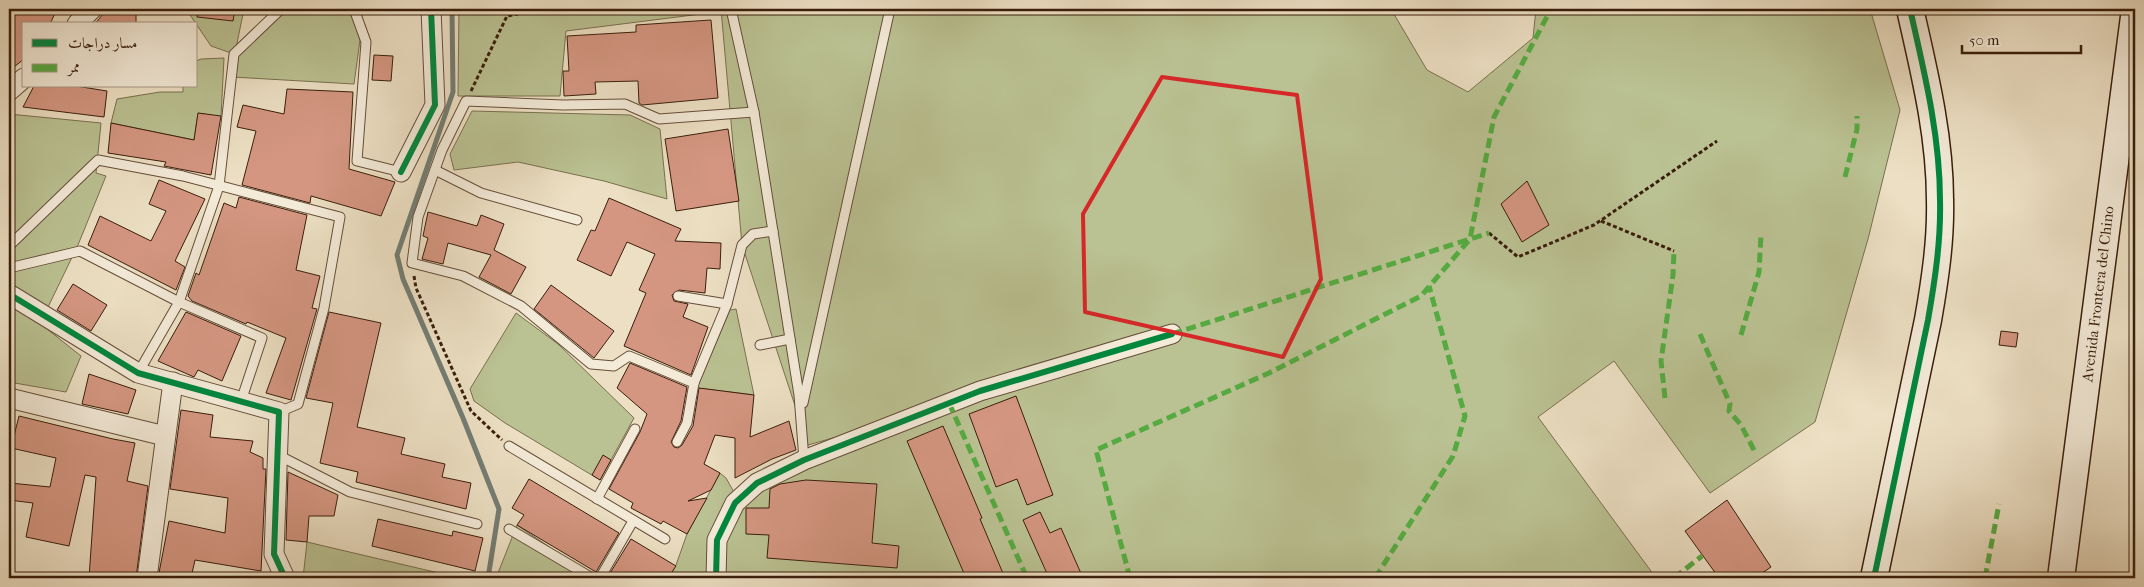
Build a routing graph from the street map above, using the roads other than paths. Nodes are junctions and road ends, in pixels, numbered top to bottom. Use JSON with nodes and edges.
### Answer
{"nodes":[{"id":1,"x":92,"y":9,"type":"edge"},
{"id":2,"x":281,"y":9,"type":"edge"},
{"id":3,"x":354,"y":9,"type":"edge"},
{"id":4,"x":431,"y":9,"type":"edge"},
{"id":5,"x":731,"y":9,"type":"edge"},
{"id":6,"x":890,"y":9,"type":"edge"},
{"id":7,"x":1910,"y":9,"type":"edge"},
{"id":8,"x":2135,"y":9,"type":"edge"},
{"id":9,"x":79,"y":22,"type":"edge"},
{"id":10,"x":22,"y":80,"type":"edge"},
{"id":11,"x":9,"y":91,"type":"edge"},
{"id":12,"x":754,"y":112,"type":"junction"},
{"id":13,"x":435,"y":170,"type":"junction"},
{"id":14,"x":401,"y":172,"type":"joint"},
{"id":15,"x":219,"y":186,"type":"junction"},
{"id":16,"x":577,"y":220,"type":"dead end"},
{"id":17,"x":773,"y":230,"type":"junction"},
{"id":18,"x":9,"y":246,"type":"edge"},
{"id":19,"x":9,"y":268,"type":"edge"},
{"id":20,"x":9,"y":294,"type":"edge"},
{"id":21,"x":678,"y":296,"type":"dead end"},
{"id":22,"x":178,"y":302,"type":"junction"},
{"id":23,"x":727,"y":304,"type":"junction"},
{"id":24,"x":1172,"y":334,"type":"dead end"},
{"id":25,"x":790,"y":339,"type":"junction"},
{"id":26,"x":760,"y":345,"type":"dead end"},
{"id":27,"x":138,"y":373,"type":"junction"},
{"id":28,"x":173,"y":382,"type":"junction"},
{"id":29,"x":694,"y":383,"type":"junction"},
{"id":30,"x":9,"y":398,"type":"edge"},
{"id":31,"x":242,"y":401,"type":"junction"},
{"id":32,"x":279,"y":412,"type":"junction"},
{"id":33,"x":800,"y":413,"type":"junction"},
{"id":34,"x":635,"y":429,"type":"dead end"},
{"id":35,"x":165,"y":436,"type":"junction"},
{"id":36,"x":677,"y":442,"type":"dead end"},
{"id":37,"x":509,"y":446,"type":"road end"},
{"id":38,"x":278,"y":455,"type":"junction"},
{"id":39,"x":804,"y":460,"type":"junction"},
{"id":40,"x":597,"y":499,"type":"junction"},
{"id":41,"x":633,"y":521,"type":"junction"},
{"id":42,"x":477,"y":524,"type":"dead end"},
{"id":43,"x":509,"y":529,"type":"dead end"},
{"id":44,"x":665,"y":539,"type":"dead end"},
{"id":45,"x":147,"y":578,"type":"edge"},
{"id":46,"x":285,"y":578,"type":"edge"},
{"id":47,"x":592,"y":578,"type":"edge"},
{"id":48,"x":600,"y":578,"type":"edge"},
{"id":49,"x":716,"y":578,"type":"edge"},
{"id":50,"x":1874,"y":578,"type":"edge"},
{"id":51,"x":2061,"y":578,"type":"edge"}],
"edges":[{"from":1,"to":9,"type":"street"},
{"from":2,"to":15,"type":"lane"},
{"from":3,"to":14,"type":"lane"},
{"from":4,"to":14,"type":"street"},
{"from":5,"to":12,"type":"lane"},
{"from":6,"to":33,"type":"lane"},
{"from":7,"to":50,"type":"street"},
{"from":8,"to":51,"type":"street","name":"Avenida Frontera del Chino"},
{"from":10,"to":11,"type":"street"},
{"from":12,"to":13,"type":"lane"},
{"from":12,"to":17,"type":"lane"},
{"from":13,"to":16,"type":"lane"},
{"from":13,"to":29,"type":"lane"},
{"from":15,"to":18,"type":"lane"},
{"from":15,"to":22,"type":"lane"},
{"from":15,"to":32,"type":"lane"},
{"from":17,"to":23,"type":"lane"},
{"from":17,"to":25,"type":"lane"},
{"from":19,"to":22,"type":"lane"},
{"from":20,"to":27,"type":"street"},
{"from":21,"to":23,"type":"lane"},
{"from":22,"to":27,"type":"lane"},
{"from":22,"to":31,"type":"lane"},
{"from":23,"to":29,"type":"lane"},
{"from":24,"to":39,"type":"street"},
{"from":25,"to":26,"type":"lane"},
{"from":25,"to":33,"type":"lane"},
{"from":27,"to":28,"type":"street"},
{"from":28,"to":31,"type":"street"},
{"from":28,"to":35,"type":"street"},
{"from":29,"to":36,"type":"lane"},
{"from":30,"to":35,"type":"street"},
{"from":31,"to":32,"type":"street"},
{"from":32,"to":38,"type":"street"},
{"from":33,"to":39,"type":"lane"},
{"from":34,"to":40,"type":"lane"},
{"from":35,"to":45,"type":"street"},
{"from":37,"to":40,"type":"lane"},
{"from":38,"to":42,"type":"lane"},
{"from":38,"to":46,"type":"street"},
{"from":39,"to":49,"type":"street"},
{"from":40,"to":41,"type":"lane"},
{"from":41,"to":44,"type":"lane"},
{"from":41,"to":48,"type":"lane"},
{"from":43,"to":47,"type":"lane"}]}
